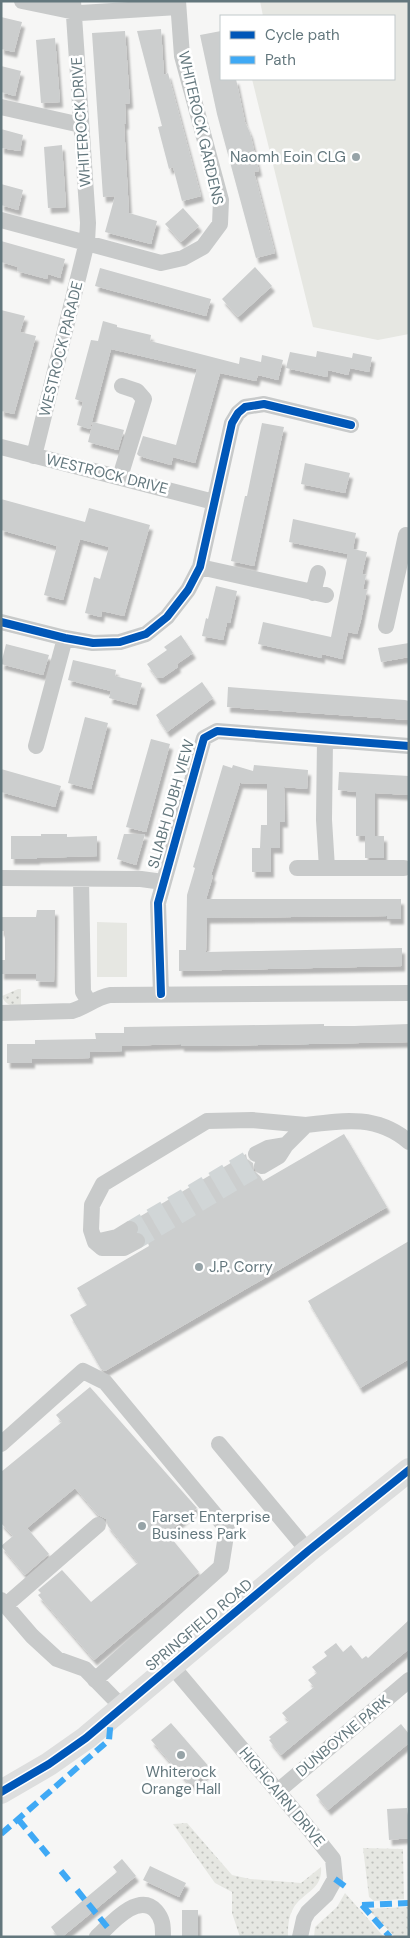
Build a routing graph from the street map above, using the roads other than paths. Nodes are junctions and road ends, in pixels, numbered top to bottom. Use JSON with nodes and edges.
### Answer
{"nodes":[{"id":1,"x":22,"y":1,"type":"edge"},
{"id":2,"x":178,"y":4,"type":"edge"},
{"id":3,"x":73,"y":7,"type":"edge"},
{"id":4,"x":1,"y":107,"type":"edge"},
{"id":5,"x":81,"y":125,"type":"junction"},
{"id":6,"x":1,"y":220,"type":"edge"},
{"id":7,"x":87,"y":242,"type":"junction"},
{"id":8,"x":122,"y":386,"type":"dead end"},
{"id":9,"x":351,"y":425,"type":"dead end"},
{"id":10,"x":1,"y":447,"type":"edge"},
{"id":11,"x":34,"y":456,"type":"junction"},
{"id":12,"x":120,"y":477,"type":"junction"},
{"id":13,"x":214,"y":502,"type":"junction"},
{"id":14,"x":404,"y":534,"type":"edge"},
{"id":15,"x":200,"y":567,"type":"junction"},
{"id":16,"x":318,"y":573,"type":"dead end"},
{"id":17,"x":1,"y":622,"type":"edge"},
{"id":18,"x":386,"y":626,"type":"dead end"},
{"id":19,"x":65,"y":638,"type":"junction"},
{"id":20,"x":325,"y":740,"type":"junction"},
{"id":21,"x":36,"y":746,"type":"dead end"},
{"id":22,"x":409,"y":746,"type":"edge"},
{"id":23,"x":297,"y":868,"type":"dead end"},
{"id":24,"x":327,"y":868,"type":"junction"},
{"id":25,"x":404,"y":868,"type":"dead end"},
{"id":26,"x":1,"y":878,"type":"edge"},
{"id":27,"x":81,"y":879,"type":"junction"},
{"id":28,"x":163,"y":882,"type":"junction"},
{"id":29,"x":409,"y":993,"type":"edge"},
{"id":30,"x":161,"y":994,"type":"junction"},
{"id":31,"x":89,"y":1002,"type":"junction"},
{"id":32,"x":1,"y":1013,"type":"edge"},
{"id":33,"x":306,"y":1125,"type":"junction"},
{"id":34,"x":409,"y":1142,"type":"edge"},
{"id":35,"x":259,"y":1160,"type":"tunnel mouth"},
{"id":36,"x":134,"y":1235,"type":"tunnel mouth"},
{"id":37,"x":1,"y":1444,"type":"edge"},
{"id":38,"x":219,"y":1444,"type":"dead end"},
{"id":39,"x":409,"y":1470,"type":"edge"},
{"id":40,"x":98,"y":1525,"type":"dead end"},
{"id":41,"x":308,"y":1551,"type":"junction"},
{"id":42,"x":3,"y":1603,"type":"edge"},
{"id":43,"x":172,"y":1666,"type":"junction"},
{"id":44,"x":95,"y":1680,"type":"junction"},
{"id":45,"x":409,"y":1680,"type":"edge"},
{"id":46,"x":123,"y":1708,"type":"junction"},
{"id":47,"x":278,"y":1791,"type":"junction"},
{"id":48,"x":1,"y":1792,"type":"edge"},
{"id":49,"x":97,"y":1937,"type":"edge"},
{"id":50,"x":163,"y":1937,"type":"edge"},
{"id":51,"x":300,"y":1937,"type":"edge"}],
"edges":[{"from":1,"to":3,"type":"street"},
{"from":2,"to":3,"type":"street"},
{"from":2,"to":7,"type":"street","name":"WHITEROCK GARDENS"},
{"from":3,"to":5,"type":"street","name":"WHITEROCK DRIVE"},
{"from":4,"to":5,"type":"street"},
{"from":5,"to":7,"type":"street","name":"WHITEROCK DRIVE"},
{"from":6,"to":7,"type":"street","name":"WHITEROCK GARDENS"},
{"from":7,"to":11,"type":"street","name":"WESTROCK PARADE"},
{"from":8,"to":12,"type":"street"},
{"from":9,"to":13,"type":"street"},
{"from":10,"to":11,"type":"street","name":"WESTROCK DRIVE"},
{"from":11,"to":12,"type":"street","name":"WESTROCK DRIVE"},
{"from":12,"to":13,"type":"street","name":"WESTROCK DRIVE"},
{"from":13,"to":15,"type":"street"},
{"from":14,"to":18,"type":"street"},
{"from":15,"to":16,"type":"street"},
{"from":15,"to":19,"type":"street"},
{"from":17,"to":19,"type":"street"},
{"from":19,"to":21,"type":"street"},
{"from":20,"to":22,"type":"street","name":"SLIABH DUBH VIEW"},
{"from":20,"to":24,"type":"street"},
{"from":20,"to":28,"type":"street","name":"SLIABH DUBH VIEW"},
{"from":23,"to":24,"type":"street"},
{"from":24,"to":25,"type":"street"},
{"from":26,"to":27,"type":"street"},
{"from":27,"to":28,"type":"street"},
{"from":27,"to":31,"type":"street"},
{"from":28,"to":30,"type":"street","name":"SLIABH DUBH VIEW"},
{"from":29,"to":30,"type":"street"},
{"from":30,"to":31,"type":"street"},
{"from":31,"to":32,"type":"street"},
{"from":33,"to":34,"type":"street"},
{"from":33,"to":35,"type":"street"},
{"from":33,"to":36,"type":"street"},
{"from":37,"to":44,"type":"street"},
{"from":38,"to":41,"type":"street"},
{"from":39,"to":41,"type":"highway","name":"SPRINGFIELD ROAD"},
{"from":40,"to":42,"type":"street"},
{"from":41,"to":43,"type":"highway","name":"SPRINGFIELD ROAD"},
{"from":42,"to":44,"type":"street"},
{"from":43,"to":46,"type":"highway","name":"SPRINGFIELD ROAD"},
{"from":43,"to":47,"type":"street","name":"HIGHCAIRN DRIVE"},
{"from":44,"to":46,"type":"street"},
{"from":45,"to":47,"type":"street","name":"DUNBOYNE PARK"},
{"from":46,"to":48,"type":"highway","name":"SPRINGFIELD ROAD"},
{"from":47,"to":51,"type":"street","name":"HIGHCAIRN DRIVE"},
{"from":49,"to":50,"type":"street"}]}
